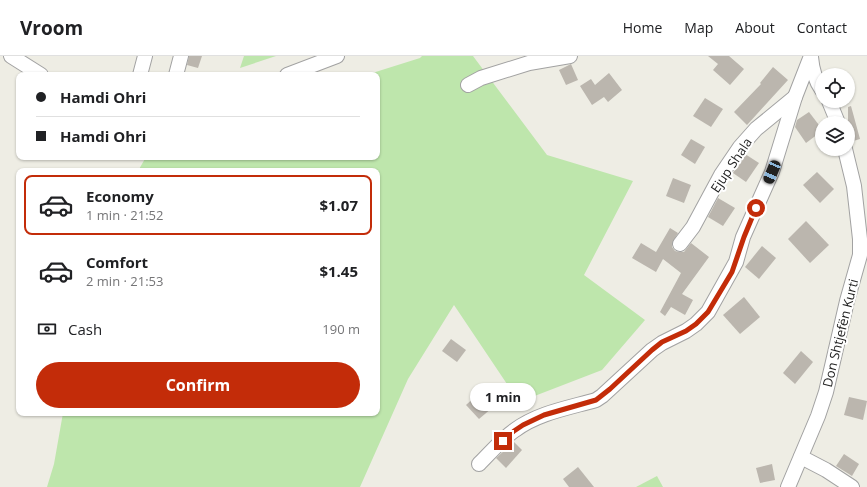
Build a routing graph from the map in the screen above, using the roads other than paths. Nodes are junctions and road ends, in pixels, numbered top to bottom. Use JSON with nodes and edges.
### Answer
{"nodes":[{"id":1,"x":11,"y":56,"type":"edge"},
{"id":2,"x":145,"y":56,"type":"edge"},
{"id":3,"x":181,"y":56,"type":"edge"},
{"id":4,"x":337,"y":56,"type":"edge"},
{"id":5,"x":570,"y":56,"type":"edge"},
{"id":6,"x":811,"y":57,"type":"edge"},
{"id":7,"x":36,"y":72,"type":"edge"},
{"id":8,"x":141,"y":72,"type":"edge"},
{"id":9,"x":177,"y":72,"type":"edge"},
{"id":10,"x":295,"y":72,"type":"edge"},
{"id":11,"x":815,"y":77,"type":"edge"},
{"id":12,"x":468,"y":85,"type":"dead end"},
{"id":13,"x":795,"y":97,"type":"junction"},
{"id":14,"x":847,"y":156,"type":"edge"},
{"id":15,"x":680,"y":244,"type":"dead end"},
{"id":16,"x":801,"y":457,"type":"junction"},
{"id":17,"x":479,"y":464,"type":"dead end"},
{"id":18,"x":788,"y":487,"type":"edge"},
{"id":19,"x":852,"y":487,"type":"edge"}],
"edges":[{"from":1,"to":7,"type":"street"},
{"from":2,"to":8,"type":"street"},
{"from":3,"to":9,"type":"street"},
{"from":4,"to":10,"type":"street"},
{"from":5,"to":12,"type":"street"},
{"from":6,"to":11,"type":"street"},
{"from":6,"to":13,"type":"street"},
{"from":13,"to":15,"type":"street","name":"Ejup Shala"},
{"from":13,"to":17,"type":"street"},
{"from":14,"to":16,"type":"street","name":"Don Shtjefën Kurti"},
{"from":16,"to":18,"type":"street","name":"Don Shtjefën Kurti"},
{"from":16,"to":19,"type":"street"}]}
